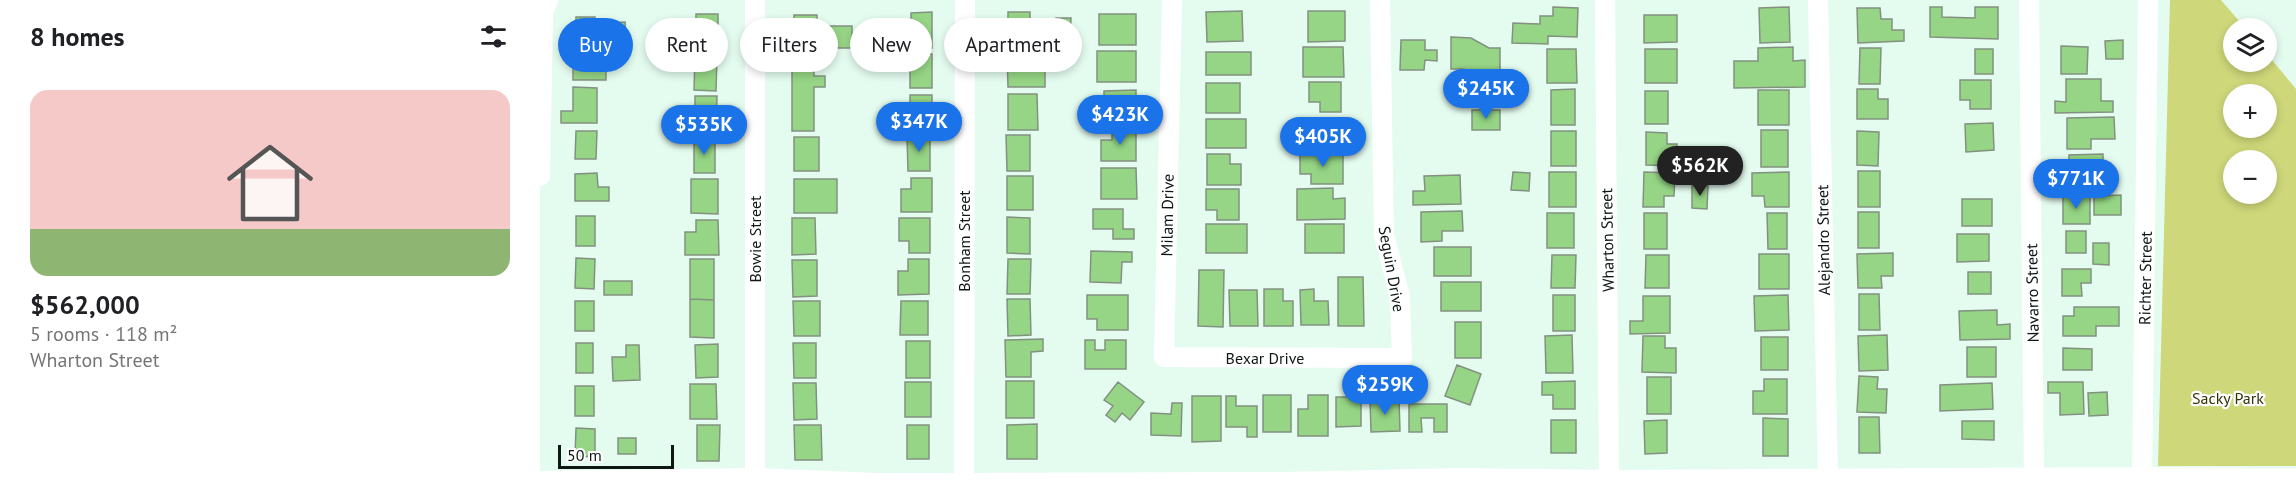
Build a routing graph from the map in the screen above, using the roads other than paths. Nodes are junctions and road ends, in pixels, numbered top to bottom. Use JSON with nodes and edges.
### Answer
{"nodes":[{"id":1,"x":548,"y":0,"type":"edge"},
{"id":2,"x":755,"y":0,"type":"edge"},
{"id":3,"x":965,"y":0,"type":"edge"},
{"id":4,"x":1172,"y":0,"type":"edge"},
{"id":5,"x":1380,"y":0,"type":"edge"},
{"id":6,"x":1605,"y":0,"type":"edge"},
{"id":7,"x":1818,"y":0,"type":"edge"},
{"id":8,"x":2029,"y":0,"type":"edge"},
{"id":9,"x":2148,"y":0,"type":"edge"},
{"id":10,"x":540,"y":176,"type":"edge"},
{"id":11,"x":1164,"y":357,"type":"joint"},
{"id":12,"x":1402,"y":358,"type":"joint"},
{"id":13,"x":2034,"y":477,"type":"junction"},
{"id":14,"x":755,"y":478,"type":"junction"},
{"id":15,"x":2296,"y":478,"type":"edge"},
{"id":16,"x":1828,"y":479,"type":"junction"},
{"id":17,"x":1609,"y":480,"type":"junction"},
{"id":18,"x":2142,"y":480,"type":"edge"},
{"id":19,"x":540,"y":481,"type":"edge"},
{"id":20,"x":1461,"y":481,"type":"edge"},
{"id":21,"x":1661,"y":481,"type":"edge"},
{"id":22,"x":876,"y":483,"type":"edge"},
{"id":23,"x":964,"y":483,"type":"edge"},
{"id":24,"x":1093,"y":483,"type":"edge"},
{"id":25,"x":1284,"y":483,"type":"edge"}],
"edges":[{"from":1,"to":10,"type":"street"},
{"from":2,"to":14,"type":"street","name":"Bowie Street"},
{"from":3,"to":23,"type":"street","name":"Bonham Street"},
{"from":4,"to":11,"type":"street","name":"Milam Drive"},
{"from":5,"to":12,"type":"street","name":"Seguin Drive"},
{"from":6,"to":17,"type":"street","name":"Wharton Street"},
{"from":7,"to":16,"type":"street","name":"Alejandro Street"},
{"from":8,"to":13,"type":"street","name":"Navarro Street"},
{"from":9,"to":18,"type":"street","name":"Richter Street"},
{"from":11,"to":12,"type":"street","name":"Bexar Drive"},
{"from":13,"to":16,"type":"street"},
{"from":13,"to":18,"type":"street"},
{"from":14,"to":19,"type":"street"},
{"from":14,"to":22,"type":"street"},
{"from":15,"to":18,"type":"street"},
{"from":16,"to":21,"type":"street"},
{"from":17,"to":20,"type":"street"},
{"from":17,"to":21,"type":"street"},
{"from":20,"to":25,"type":"street"},
{"from":22,"to":23,"type":"street"},
{"from":23,"to":24,"type":"street"},
{"from":24,"to":25,"type":"street"}]}
